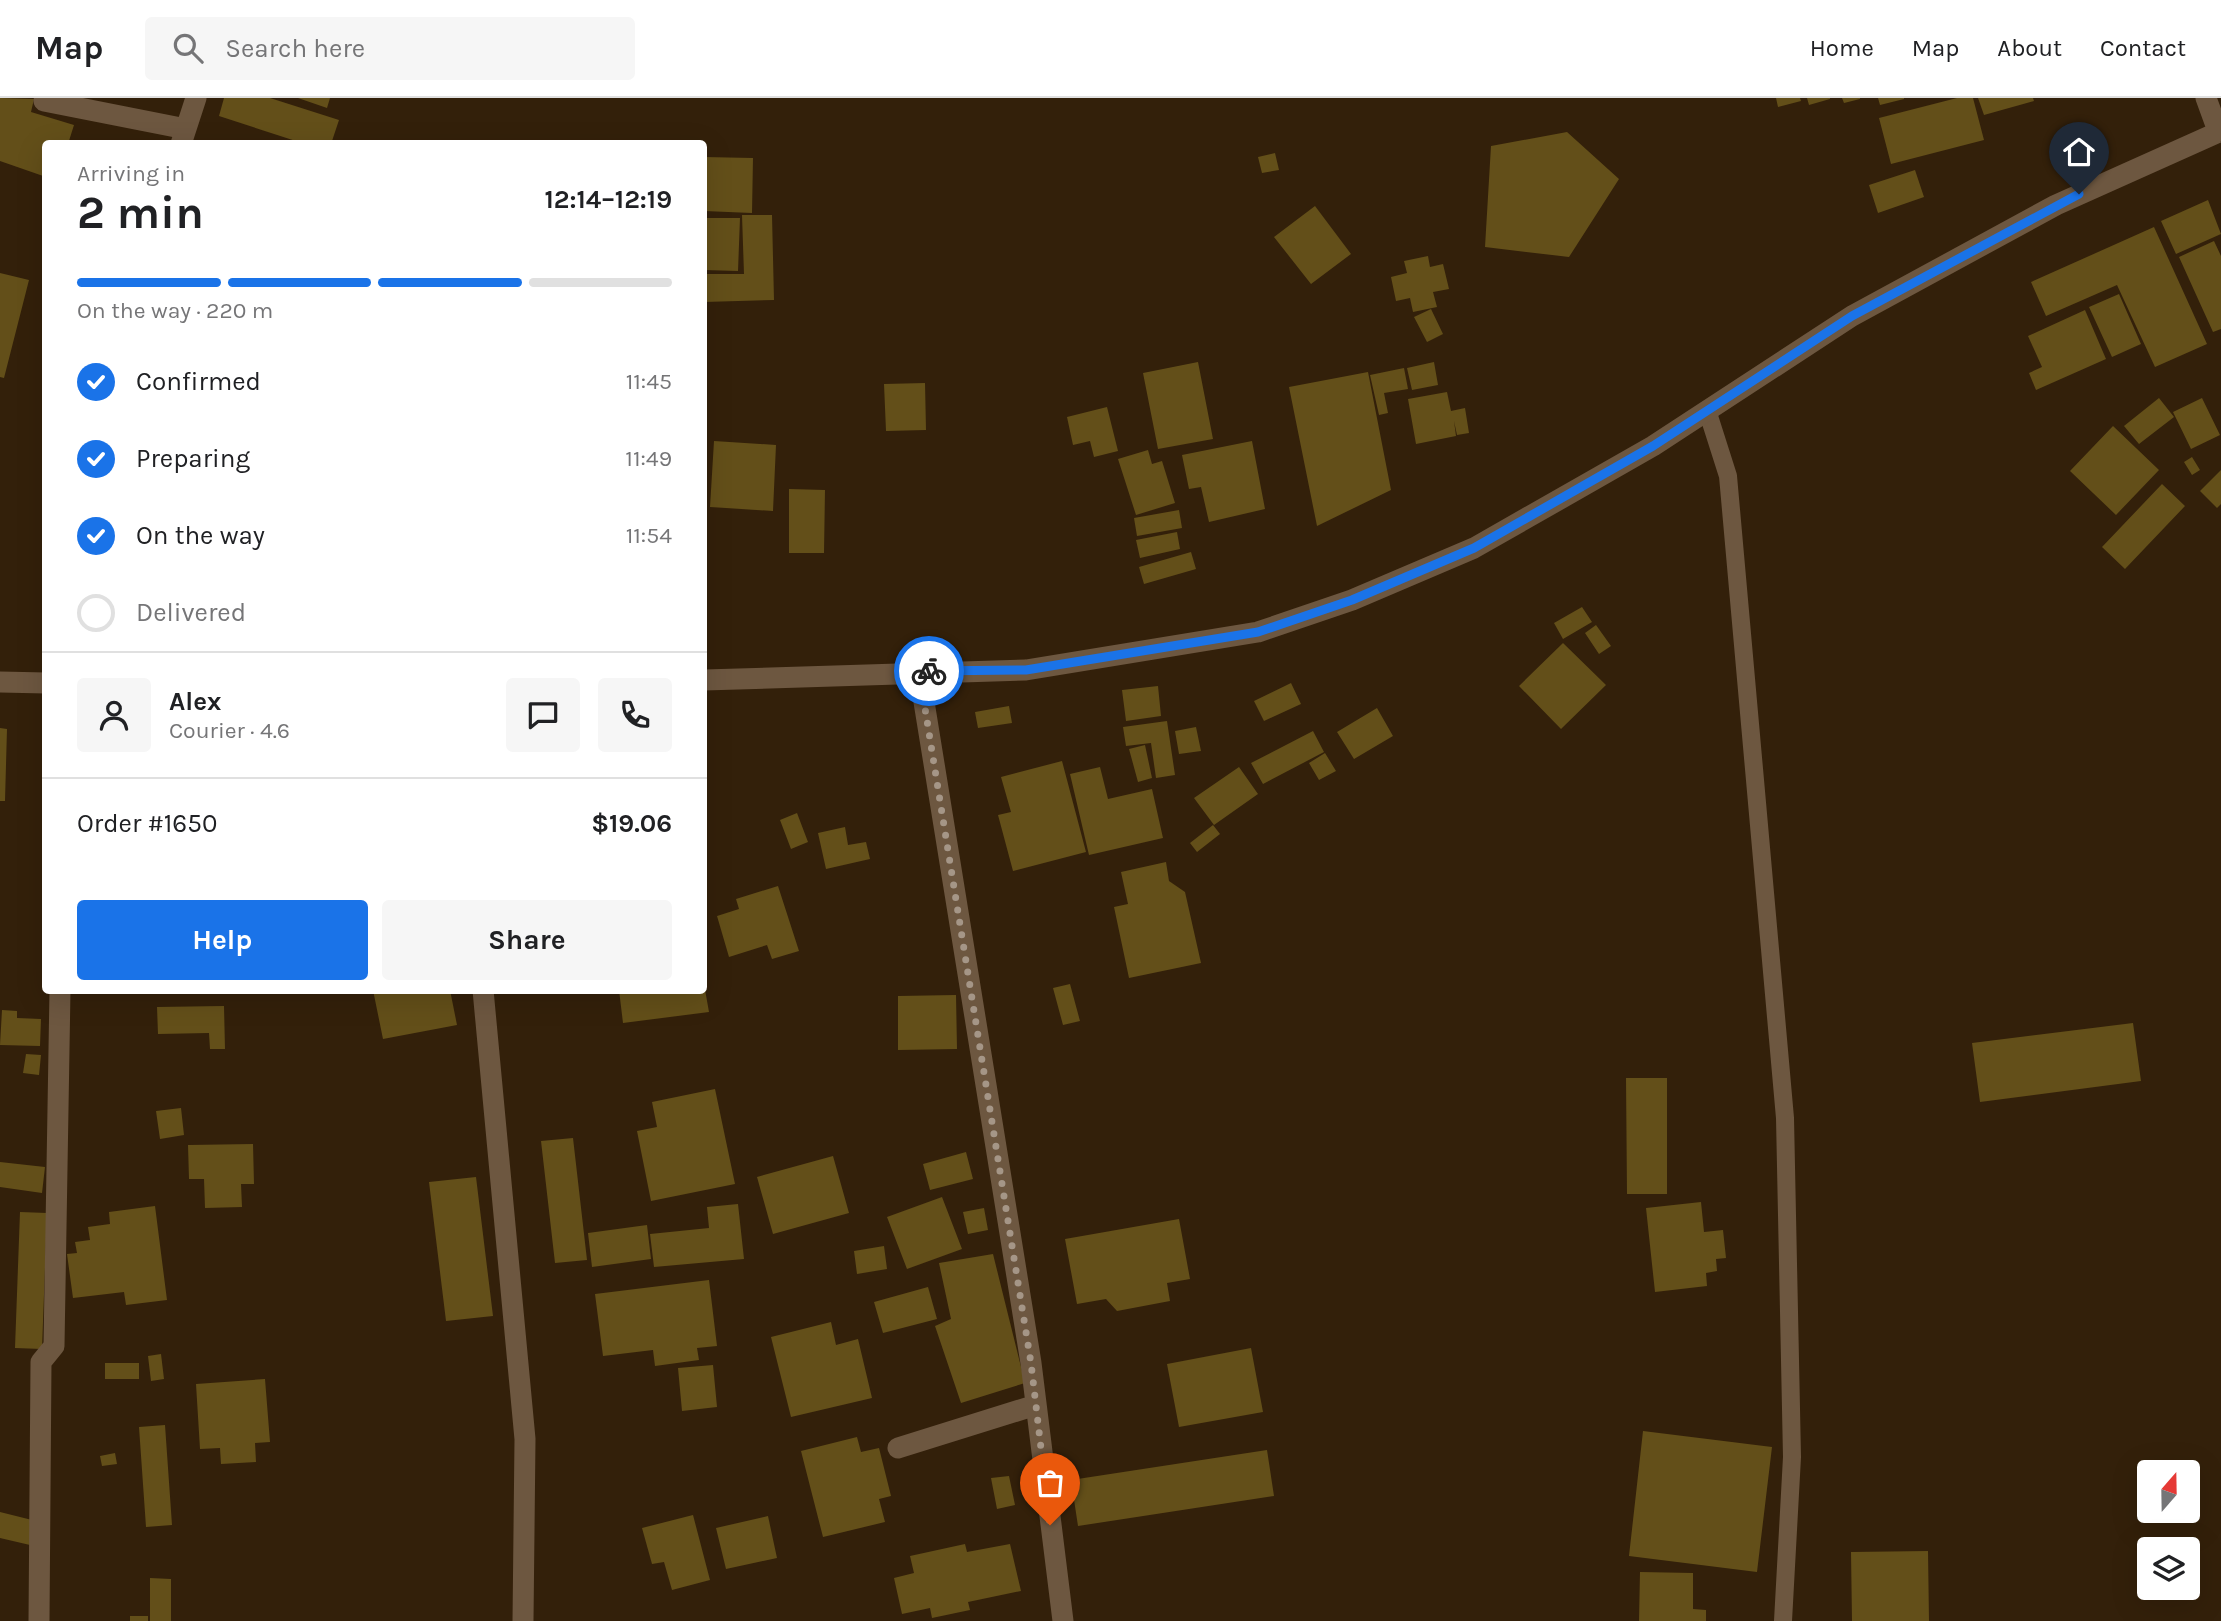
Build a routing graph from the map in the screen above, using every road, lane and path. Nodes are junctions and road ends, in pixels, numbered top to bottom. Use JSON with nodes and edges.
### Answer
{"nodes":[{"id":1,"x":196,"y":98,"type":"edge"},
{"id":2,"x":2206,"y":98,"type":"edge"},
{"id":3,"x":44,"y":101,"type":"dead end"},
{"id":4,"x":2220,"y":131,"type":"edge"},
{"id":5,"x":183,"y":136,"type":"edge"},
{"id":6,"x":1707,"y":410,"type":"junction"},
{"id":7,"x":919,"y":671,"type":"junction"},
{"id":8,"x":707,"y":680,"type":"edge"},
{"id":9,"x":0,"y":682,"type":"edge"},
{"id":10,"x":42,"y":682,"type":"edge"},
{"id":11,"x":60,"y":994,"type":"edge"},
{"id":12,"x":483,"y":994,"type":"edge"},
{"id":13,"x":1036,"y":1405,"type":"junction"},
{"id":14,"x":898,"y":1448,"type":"dead end"},
{"id":15,"x":39,"y":1621,"type":"edge"},
{"id":16,"x":523,"y":1621,"type":"edge"},
{"id":17,"x":1063,"y":1621,"type":"edge"},
{"id":18,"x":1783,"y":1621,"type":"edge"}],
"edges":[{"from":1,"to":5,"type":"street"},
{"from":2,"to":4,"type":"street"},
{"from":3,"to":5,"type":"street"},
{"from":4,"to":6,"type":"street"},
{"from":6,"to":7,"type":"street"},
{"from":6,"to":18,"type":"lane"},
{"from":7,"to":8,"type":"street"},
{"from":7,"to":13,"type":"street"},
{"from":9,"to":10,"type":"street"},
{"from":11,"to":15,"type":"street"},
{"from":12,"to":16,"type":"street"},
{"from":13,"to":14,"type":"street"},
{"from":13,"to":17,"type":"street"}]}
